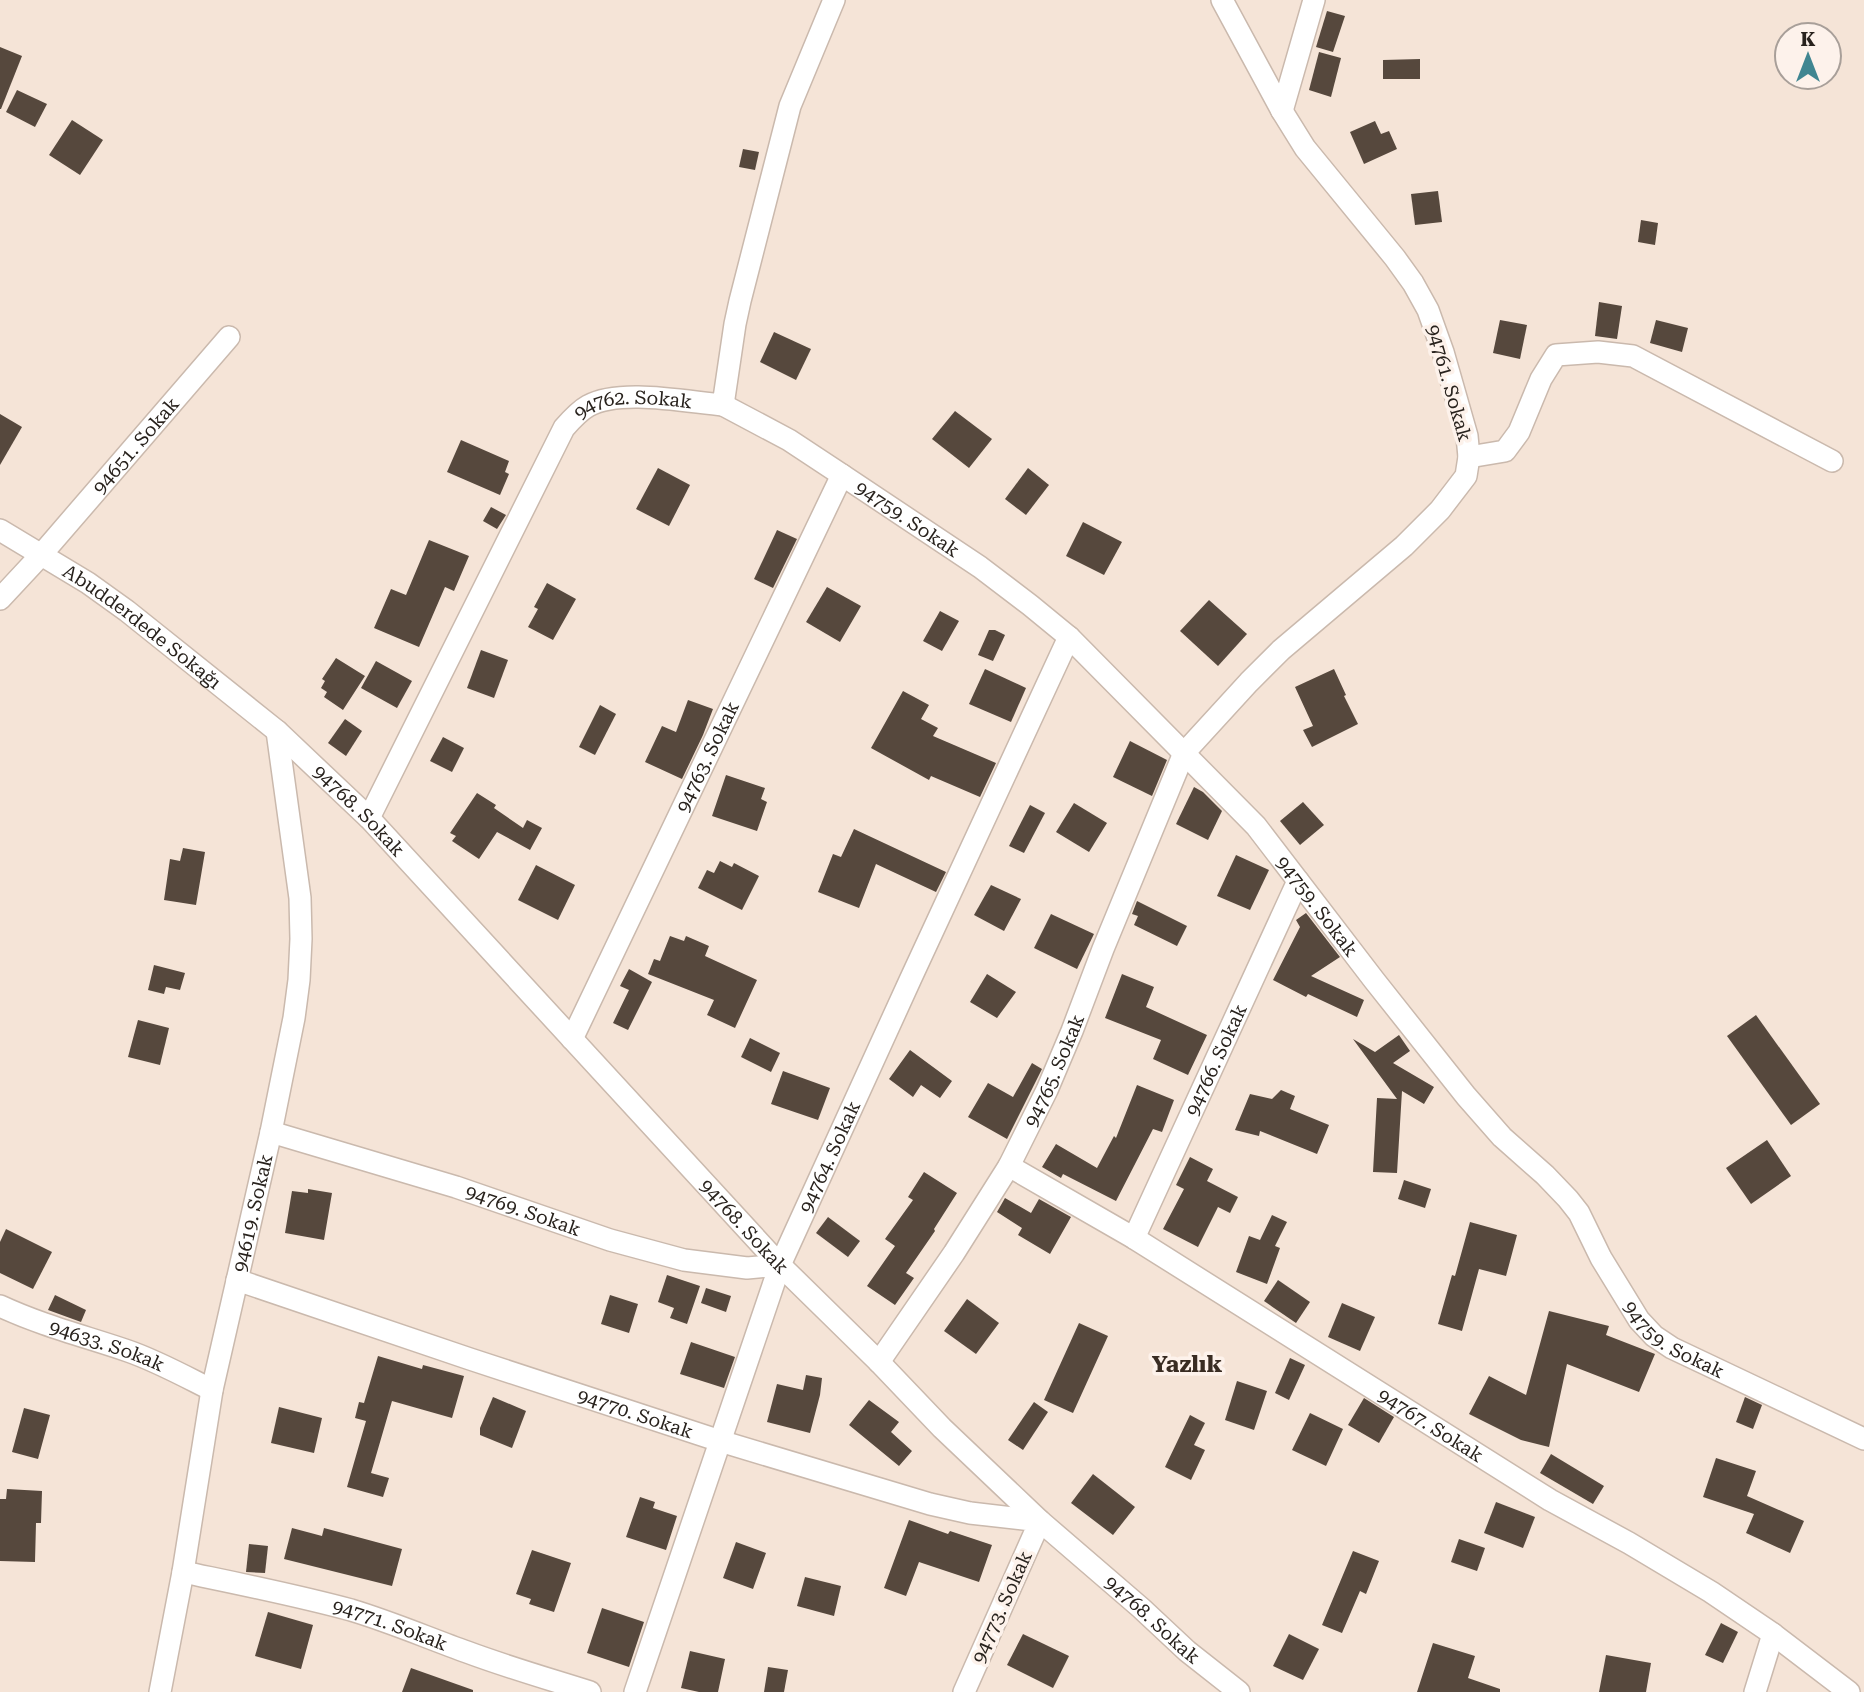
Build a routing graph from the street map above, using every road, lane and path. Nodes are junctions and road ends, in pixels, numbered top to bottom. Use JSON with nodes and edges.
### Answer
{"nodes":[{"id":1,"x":834,"y":0,"type":"edge"},
{"id":2,"x":1222,"y":0,"type":"edge"},
{"id":3,"x":1314,"y":0,"type":"edge"},
{"id":4,"x":1282,"y":111,"type":"junction"},
{"id":5,"x":229,"y":337,"type":"dead end"},
{"id":6,"x":723,"y":405,"type":"junction"},
{"id":7,"x":1469,"y":457,"type":"junction"},
{"id":8,"x":1832,"y":461,"type":"dead end"},
{"id":9,"x":842,"y":475,"type":"junction"},
{"id":10,"x":0,"y":530,"type":"edge"},
{"id":11,"x":41,"y":555,"type":"junction"},
{"id":12,"x":0,"y":599,"type":"edge"},
{"id":13,"x":1069,"y":637,"type":"junction"},
{"id":14,"x":278,"y":731,"type":"junction"},
{"id":15,"x":1184,"y":753,"type":"junction"},
{"id":16,"x":369,"y":818,"type":"junction"},
{"id":17,"x":1298,"y":881,"type":"junction"},
{"id":18,"x":572,"y":1040,"type":"junction"},
{"id":19,"x":271,"y":1132,"type":"junction"},
{"id":20,"x":1009,"y":1166,"type":"junction"},
{"id":21,"x":1134,"y":1238,"type":"junction"},
{"id":22,"x":780,"y":1265,"type":"junction"},
{"id":23,"x":237,"y":1280,"type":"junction"},
{"id":24,"x":0,"y":1306,"type":"edge"},
{"id":25,"x":879,"y":1362,"type":"junction"},
{"id":26,"x":212,"y":1390,"type":"junction"},
{"id":27,"x":1864,"y":1439,"type":"edge"},
{"id":28,"x":720,"y":1441,"type":"junction"},
{"id":29,"x":1040,"y":1521,"type":"junction"},
{"id":30,"x":184,"y":1572,"type":"junction"},
{"id":31,"x":1773,"y":1634,"type":"junction"},
{"id":32,"x":160,"y":1692,"type":"edge"},
{"id":33,"x":590,"y":1692,"type":"edge"},
{"id":34,"x":635,"y":1692,"type":"edge"},
{"id":35,"x":964,"y":1692,"type":"edge"},
{"id":36,"x":1238,"y":1692,"type":"edge"},
{"id":37,"x":1755,"y":1692,"type":"edge"},
{"id":38,"x":1849,"y":1692,"type":"edge"}],
"edges":[{"from":1,"to":6,"type":"street","name":"94762. Sokak"},
{"from":2,"to":4,"type":"street","name":"94761. Sokak"},
{"from":3,"to":4,"type":"street"},
{"from":4,"to":7,"type":"street","name":"94761. Sokak"},
{"from":5,"to":11,"type":"street","name":"94651. Sokak"},
{"from":6,"to":9,"type":"street","name":"94759. Sokak"},
{"from":6,"to":16,"type":"street","name":"94762. Sokak"},
{"from":7,"to":8,"type":"street"},
{"from":7,"to":15,"type":"street","name":"94761. Sokak"},
{"from":9,"to":13,"type":"street","name":"94759. Sokak"},
{"from":9,"to":18,"type":"street","name":"94763. Sokak"},
{"from":10,"to":11,"type":"street","name":"Abudderdede Sokağı"},
{"from":11,"to":12,"type":"street","name":"94651. Sokak"},
{"from":11,"to":14,"type":"street","name":"Abudderdede Sokağı"},
{"from":13,"to":15,"type":"street","name":"94759. Sokak"},
{"from":13,"to":22,"type":"street","name":"94764. Sokak"},
{"from":14,"to":16,"type":"street","name":"94768. Sokak"},
{"from":14,"to":19,"type":"street","name":"94619. Sokak"},
{"from":15,"to":17,"type":"street","name":"94759. Sokak"},
{"from":15,"to":20,"type":"street","name":"94765. Sokak"},
{"from":16,"to":18,"type":"street","name":"94768. Sokak"},
{"from":17,"to":21,"type":"street","name":"94766. Sokak"},
{"from":17,"to":27,"type":"street","name":"94759. Sokak"},
{"from":18,"to":22,"type":"street","name":"94768. Sokak"},
{"from":19,"to":22,"type":"street","name":"94769. Sokak"},
{"from":19,"to":23,"type":"street","name":"94619. Sokak"},
{"from":20,"to":21,"type":"street","name":"94767. Sokak"},
{"from":20,"to":25,"type":"street","name":"94765. Sokak"},
{"from":21,"to":31,"type":"street","name":"94767. Sokak"},
{"from":22,"to":25,"type":"street","name":"94768. Sokak"},
{"from":22,"to":28,"type":"street","name":"94764. Sokak"},
{"from":23,"to":26,"type":"street","name":"94619. Sokak"},
{"from":23,"to":28,"type":"street","name":"94770. Sokak"},
{"from":24,"to":26,"type":"street","name":"94633. Sokak"},
{"from":25,"to":29,"type":"street","name":"94768. Sokak"},
{"from":26,"to":30,"type":"street","name":"94619. Sokak"},
{"from":28,"to":29,"type":"street","name":"94770. Sokak"},
{"from":28,"to":34,"type":"street","name":"94764. Sokak"},
{"from":29,"to":35,"type":"street","name":"94773. Sokak"},
{"from":29,"to":36,"type":"street","name":"94768. Sokak"},
{"from":30,"to":32,"type":"street","name":"94619. Sokak"},
{"from":30,"to":33,"type":"street","name":"94771. Sokak"},
{"from":31,"to":37,"type":"street"},
{"from":31,"to":38,"type":"street","name":"94767. Sokak"}]}
